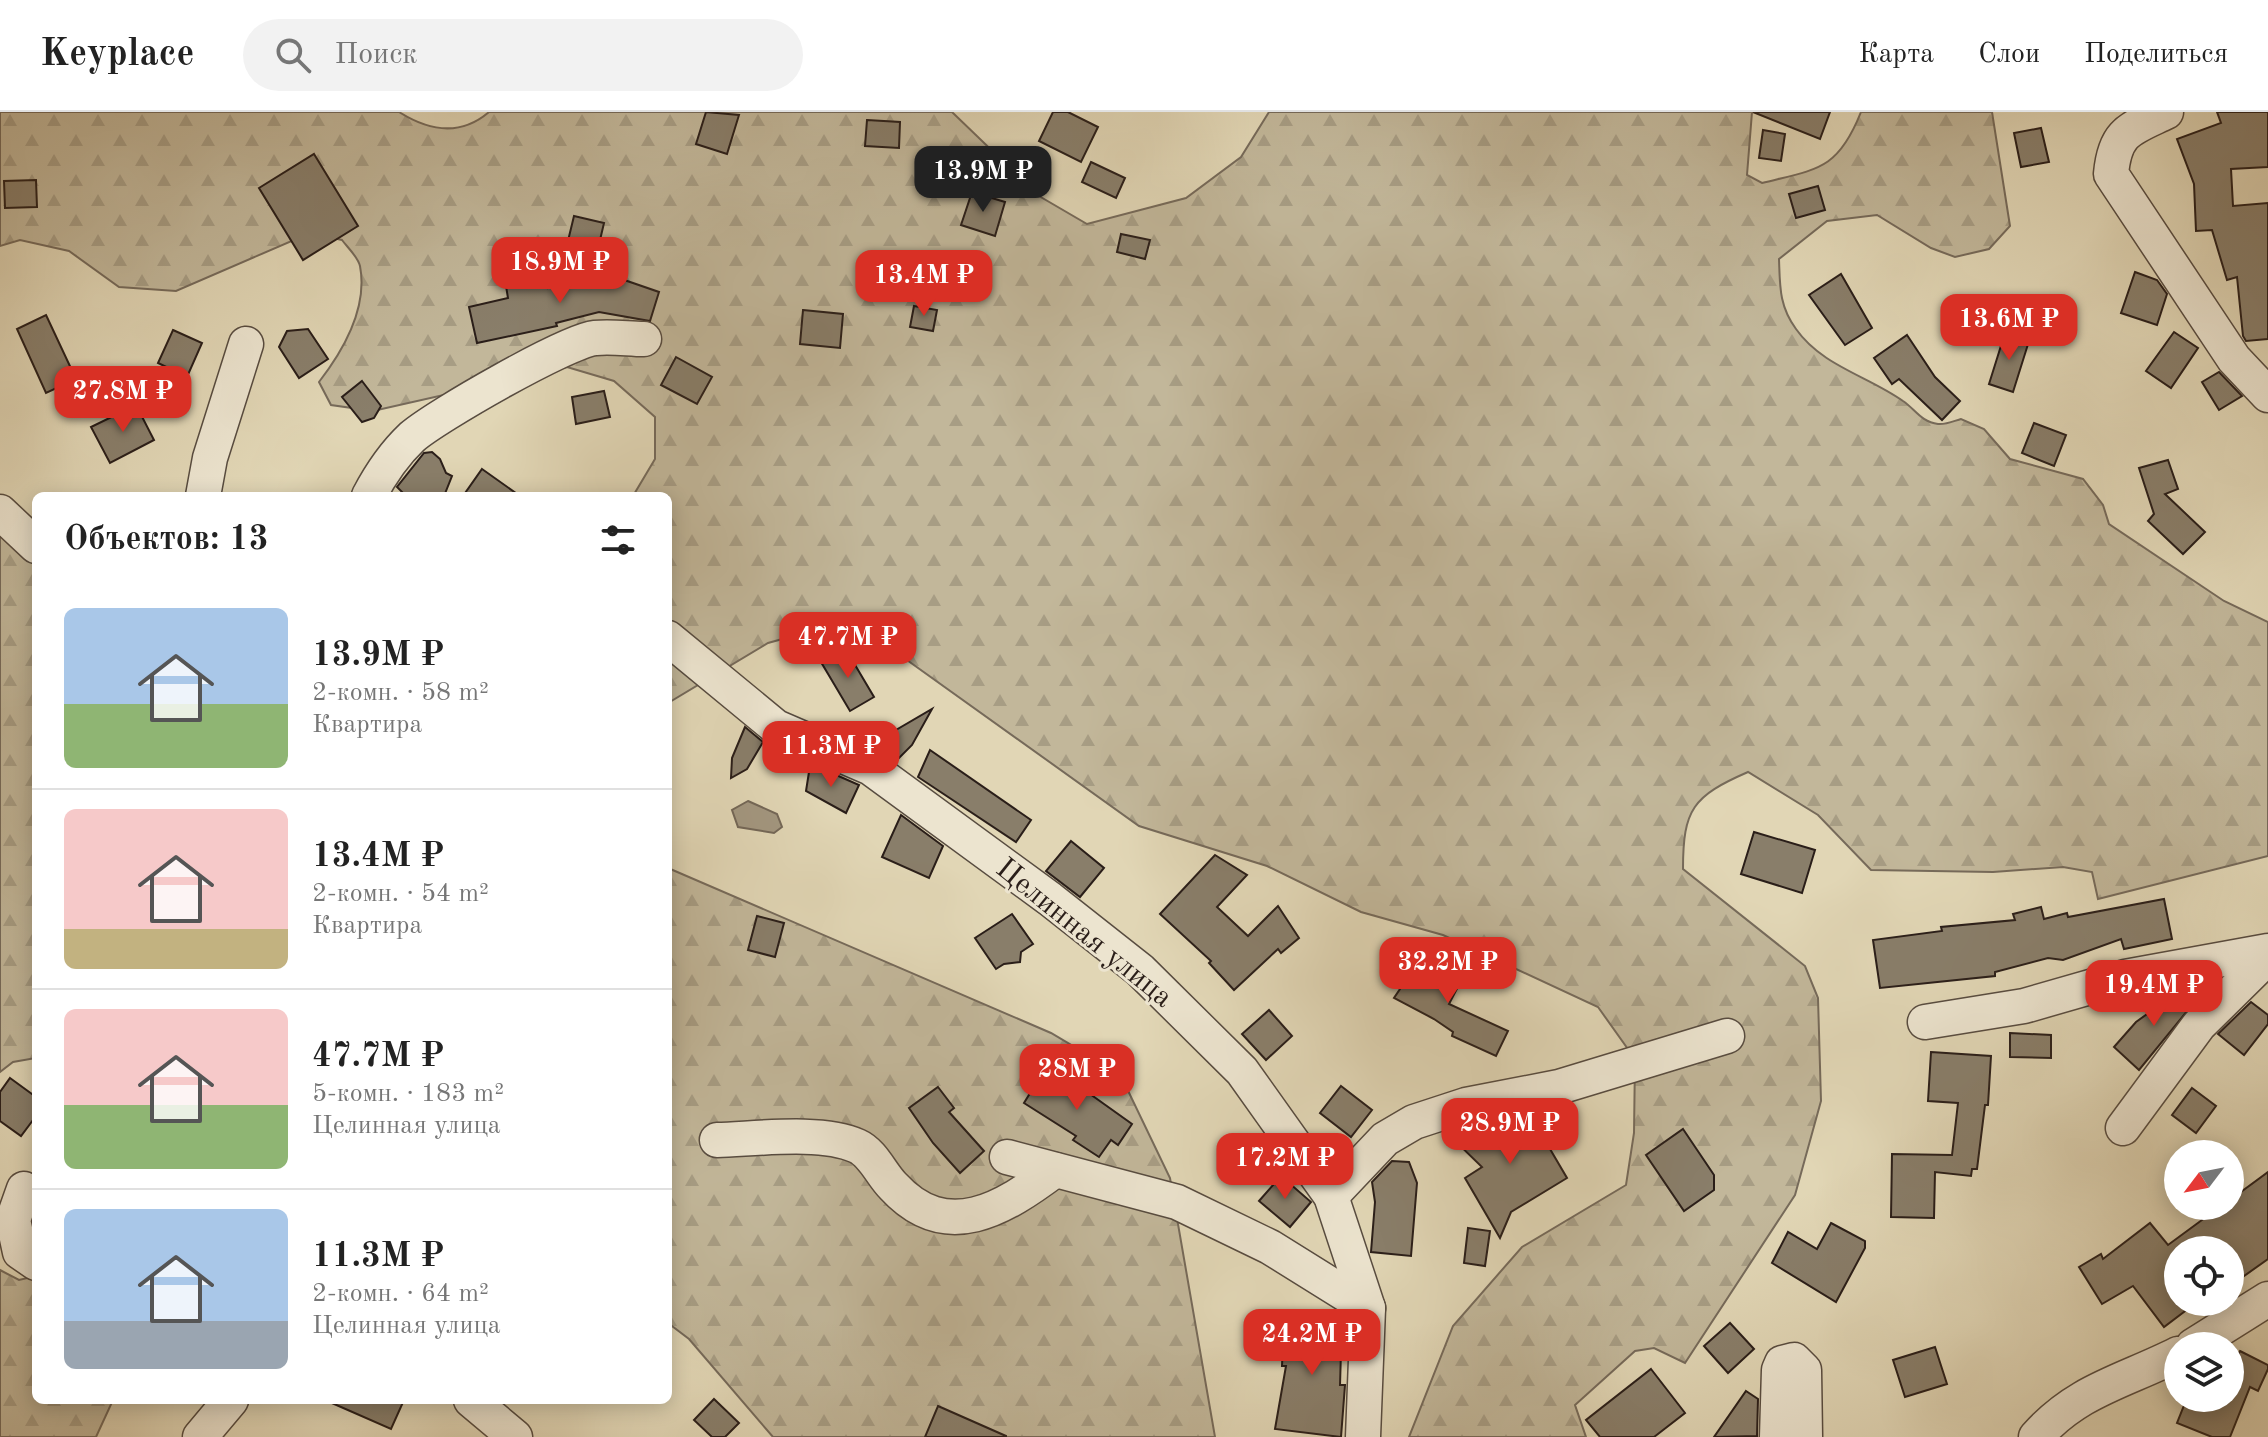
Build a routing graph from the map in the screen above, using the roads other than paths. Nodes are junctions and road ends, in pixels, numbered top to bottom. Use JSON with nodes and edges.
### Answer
{"nodes":[{"id":1,"x":2166,"y":112,"type":"edge"},
{"id":2,"x":644,"y":339,"type":"dead end"},
{"id":3,"x":246,"y":344,"type":"dead end"},
{"id":4,"x":2268,"y":395,"type":"edge"},
{"id":5,"x":204,"y":492,"type":"edge"},
{"id":6,"x":371,"y":492,"type":"edge"},
{"id":7,"x":0,"y":512,"type":"edge"},
{"id":8,"x":32,"y":542,"type":"edge"},
{"id":9,"x":672,"y":641,"type":"edge"},
{"id":10,"x":2268,"y":954,"type":"edge"},
{"id":11,"x":1925,"y":1022,"type":"dead end"},
{"id":12,"x":1727,"y":1036,"type":"dead end"},
{"id":13,"x":2123,"y":1128,"type":"dead end"},
{"id":14,"x":717,"y":1140,"type":"dead end"},
{"id":15,"x":1007,"y":1157,"type":"dead end"},
{"id":16,"x":1055,"y":1170,"type":"junction"},
{"id":17,"x":24,"y":1189,"type":"dead end"},
{"id":18,"x":1331,"y":1196,"type":"junction"},
{"id":19,"x":32,"y":1260,"type":"edge"},
{"id":20,"x":2268,"y":1299,"type":"edge"},
{"id":21,"x":1368,"y":1308,"type":"junction"},
{"id":22,"x":2215,"y":1332,"type":"edge"},
{"id":23,"x":2164,"y":1360,"type":"edge"},
{"id":24,"x":228,"y":1404,"type":"edge"},
{"id":25,"x":476,"y":1404,"type":"edge"},
{"id":26,"x":200,"y":1437,"type":"edge"},
{"id":27,"x":515,"y":1437,"type":"edge"},
{"id":28,"x":1363,"y":1437,"type":"edge"},
{"id":29,"x":1777,"y":1437,"type":"edge"},
{"id":30,"x":1805,"y":1437,"type":"edge"},
{"id":31,"x":2036,"y":1437,"type":"edge"}],
"edges":[{"from":1,"to":4,"type":"street"},
{"from":2,"to":6,"type":"street"},
{"from":3,"to":5,"type":"street"},
{"from":7,"to":8,"type":"street"},
{"from":9,"to":18,"type":"street","name":"Целинная улица"},
{"from":10,"to":11,"type":"street"},
{"from":10,"to":13,"type":"street"},
{"from":12,"to":18,"type":"street"},
{"from":14,"to":16,"type":"street"},
{"from":15,"to":16,"type":"street"},
{"from":16,"to":21,"type":"street"},
{"from":17,"to":19,"type":"street"},
{"from":18,"to":21,"type":"street","name":"Целинная улица"},
{"from":20,"to":22,"type":"street"},
{"from":21,"to":28,"type":"street","name":"Целинная улица"},
{"from":23,"to":31,"type":"street"},
{"from":24,"to":26,"type":"street"},
{"from":25,"to":27,"type":"street"},
{"from":29,"to":30,"type":"street"}]}
